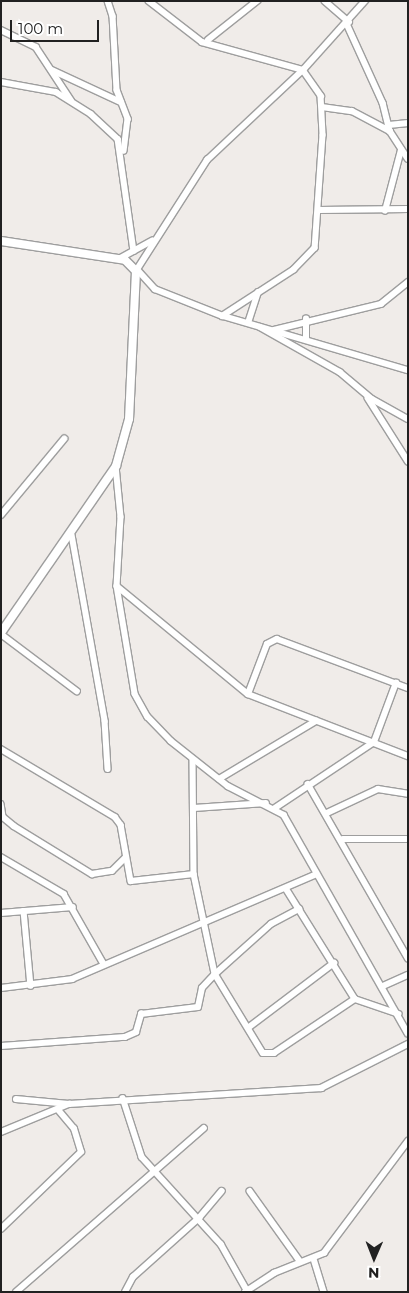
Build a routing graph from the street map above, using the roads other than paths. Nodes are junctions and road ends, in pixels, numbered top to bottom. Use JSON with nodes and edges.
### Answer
{"nodes":[{"id":1,"x":108,"y":1,"type":"edge"},
{"id":2,"x":149,"y":1,"type":"edge"},
{"id":3,"x":257,"y":1,"type":"edge"},
{"id":4,"x":326,"y":1,"type":"edge"},
{"id":5,"x":365,"y":1,"type":"edge"},
{"id":6,"x":348,"y":23,"type":"junction"},
{"id":7,"x":1,"y":30,"type":"edge"},
{"id":8,"x":208,"y":40,"type":"junction"},
{"id":9,"x":52,"y":70,"type":"junction"},
{"id":10,"x":303,"y":70,"type":"junction"},
{"id":11,"x":1,"y":82,"type":"edge"},
{"id":12,"x":72,"y":102,"type":"junction"},
{"id":13,"x":121,"y":102,"type":"junction"},
{"id":14,"x":322,"y":107,"type":"junction"},
{"id":15,"x":408,"y":123,"type":"edge"},
{"id":16,"x":390,"y":128,"type":"junction"},
{"id":17,"x":401,"y":150,"type":"junction"},
{"id":18,"x":123,"y":155,"type":"junction"},
{"id":19,"x":408,"y":159,"type":"edge"},
{"id":20,"x":408,"y":209,"type":"edge"},
{"id":21,"x":319,"y":210,"type":"junction"},
{"id":22,"x":385,"y":211,"type":"junction"},
{"id":23,"x":154,"y":240,"type":"junction"},
{"id":24,"x":1,"y":241,"type":"edge"},
{"id":25,"x":134,"y":250,"type":"junction"},
{"id":26,"x":118,"y":258,"type":"junction"},
{"id":27,"x":136,"y":270,"type":"junction"},
{"id":28,"x":408,"y":282,"type":"edge"},
{"id":29,"x":258,"y":294,"type":"junction"},
{"id":30,"x":223,"y":316,"type":"junction"},
{"id":31,"x":306,"y":319,"type":"junction"},
{"id":32,"x":248,"y":323,"type":"junction"},
{"id":33,"x":259,"y":326,"type":"junction"},
{"id":34,"x":274,"y":330,"type":"junction"},
{"id":35,"x":306,"y":340,"type":"junction"},
{"id":36,"x":408,"y":370,"type":"edge"},
{"id":37,"x":364,"y":392,"type":"junction"},
{"id":38,"x":408,"y":419,"type":"edge"},
{"id":39,"x":64,"y":439,"type":"dead end"},
{"id":40,"x":408,"y":461,"type":"edge"},
{"id":41,"x":116,"y":466,"type":"junction"},
{"id":42,"x":1,"y":515,"type":"edge"},
{"id":43,"x":72,"y":535,"type":"junction"},
{"id":44,"x":118,"y":586,"type":"junction"},
{"id":45,"x":1,"y":633,"type":"edge"},
{"id":46,"x":396,"y":683,"type":"junction"},
{"id":47,"x":408,"y":688,"type":"edge"},
{"id":48,"x":77,"y":690,"type":"dead end"},
{"id":49,"x":248,"y":694,"type":"junction"},
{"id":50,"x":316,"y":721,"type":"junction"},
{"id":51,"x":374,"y":742,"type":"junction"},
{"id":52,"x":1,"y":750,"type":"edge"},
{"id":53,"x":408,"y":756,"type":"edge"},
{"id":54,"x":193,"y":760,"type":"junction"},
{"id":55,"x":108,"y":768,"type":"dead end"},
{"id":56,"x":219,"y":779,"type":"junction"},
{"id":57,"x":308,"y":784,"type":"junction"},
{"id":58,"x":408,"y":794,"type":"edge"},
{"id":59,"x":267,"y":803,"type":"junction"},
{"id":60,"x":1,"y":804,"type":"edge"},
{"id":61,"x":194,"y":808,"type":"junction"},
{"id":62,"x":275,"y":808,"type":"junction"},
{"id":63,"x":327,"y":813,"type":"junction"},
{"id":64,"x":2,"y":819,"type":"edge"},
{"id":65,"x":343,"y":839,"type":"junction"},
{"id":66,"x":406,"y":839,"type":"dead end"},
{"id":67,"x":1,"y":857,"type":"edge"},
{"id":68,"x":125,"y":858,"type":"junction"},
{"id":69,"x":194,"y":874,"type":"junction"},
{"id":70,"x":315,"y":875,"type":"junction"},
{"id":71,"x":287,"y":890,"type":"junction"},
{"id":72,"x":73,"y":907,"type":"junction"},
{"id":73,"x":299,"y":909,"type":"junction"},
{"id":74,"x":24,"y":911,"type":"junction"},
{"id":75,"x":1,"y":913,"type":"edge"},
{"id":76,"x":204,"y":920,"type":"junction"},
{"id":77,"x":408,"y":958,"type":"edge"},
{"id":78,"x":334,"y":963,"type":"junction"},
{"id":79,"x":104,"y":964,"type":"junction"},
{"id":80,"x":215,"y":974,"type":"junction"},
{"id":81,"x":408,"y":976,"type":"edge"},
{"id":82,"x":31,"y":986,"type":"junction"},
{"id":83,"x":383,"y":986,"type":"junction"},
{"id":84,"x":1,"y":988,"type":"edge"},
{"id":85,"x":356,"y":999,"type":"junction"},
{"id":86,"x":399,"y":1014,"type":"junction"},
{"id":87,"x":248,"y":1028,"type":"junction"},
{"id":88,"x":407,"y":1030,"type":"edge"},
{"id":89,"x":408,"y":1044,"type":"edge"},
{"id":90,"x":1,"y":1046,"type":"edge"},
{"id":91,"x":123,"y":1098,"type":"junction"},
{"id":92,"x":16,"y":1099,"type":"dead end"},
{"id":93,"x":69,"y":1104,"type":"junction"},
{"id":94,"x":58,"y":1110,"type":"junction"},
{"id":95,"x":204,"y":1128,"type":"dead end"},
{"id":96,"x":1,"y":1132,"type":"edge"},
{"id":97,"x":408,"y":1141,"type":"edge"},
{"id":98,"x":153,"y":1170,"type":"junction"},
{"id":99,"x":222,"y":1191,"type":"dead end"},
{"id":100,"x":250,"y":1191,"type":"dead end"},
{"id":101,"x":199,"y":1218,"type":"junction"},
{"id":102,"x":1,"y":1229,"type":"edge"},
{"id":103,"x":314,"y":1259,"type":"junction"},
{"id":104,"x":300,"y":1261,"type":"junction"},
{"id":105,"x":247,"y":1291,"type":"edge"},
{"id":106,"x":16,"y":1292,"type":"edge"},
{"id":107,"x":125,"y":1292,"type":"edge"},
{"id":108,"x":324,"y":1292,"type":"edge"}],
"edges":[{"from":1,"to":13,"type":"street"},
{"from":2,"to":8,"type":"street"},
{"from":3,"to":8,"type":"street"},
{"from":4,"to":6,"type":"street"},
{"from":5,"to":6,"type":"street"},
{"from":6,"to":10,"type":"street"},
{"from":6,"to":16,"type":"street"},
{"from":7,"to":9,"type":"street"},
{"from":8,"to":10,"type":"street"},
{"from":9,"to":12,"type":"street"},
{"from":9,"to":13,"type":"street"},
{"from":10,"to":14,"type":"street"},
{"from":10,"to":23,"type":"street"},
{"from":11,"to":12,"type":"street"},
{"from":12,"to":18,"type":"street"},
{"from":13,"to":18,"type":"street"},
{"from":14,"to":16,"type":"street"},
{"from":14,"to":21,"type":"street"},
{"from":15,"to":16,"type":"street"},
{"from":16,"to":17,"type":"street"},
{"from":17,"to":19,"type":"street"},
{"from":17,"to":22,"type":"street"},
{"from":18,"to":25,"type":"street"},
{"from":20,"to":22,"type":"street"},
{"from":21,"to":22,"type":"street"},
{"from":21,"to":29,"type":"street"},
{"from":23,"to":25,"type":"street"},
{"from":23,"to":27,"type":"street"},
{"from":24,"to":26,"type":"street"},
{"from":25,"to":26,"type":"street"},
{"from":26,"to":27,"type":"street"},
{"from":27,"to":30,"type":"street"},
{"from":27,"to":41,"type":"street"},
{"from":28,"to":31,"type":"street"},
{"from":29,"to":30,"type":"street"},
{"from":29,"to":32,"type":"street"},
{"from":30,"to":32,"type":"street"},
{"from":31,"to":34,"type":"street"},
{"from":31,"to":35,"type":"street"},
{"from":32,"to":33,"type":"street"},
{"from":33,"to":34,"type":"street"},
{"from":33,"to":37,"type":"street"},
{"from":34,"to":35,"type":"street"},
{"from":35,"to":36,"type":"street"},
{"from":37,"to":38,"type":"street"},
{"from":37,"to":40,"type":"street"},
{"from":39,"to":42,"type":"street"},
{"from":41,"to":43,"type":"street"},
{"from":41,"to":44,"type":"street"},
{"from":43,"to":45,"type":"street"},
{"from":43,"to":55,"type":"street"},
{"from":44,"to":49,"type":"street"},
{"from":44,"to":54,"type":"street"},
{"from":45,"to":48,"type":"street"},
{"from":46,"to":47,"type":"street"},
{"from":46,"to":49,"type":"street"},
{"from":46,"to":51,"type":"street"},
{"from":49,"to":50,"type":"street"},
{"from":50,"to":51,"type":"street"},
{"from":50,"to":56,"type":"street"},
{"from":51,"to":53,"type":"street"},
{"from":51,"to":57,"type":"street"},
{"from":52,"to":68,"type":"street"},
{"from":54,"to":56,"type":"street"},
{"from":54,"to":61,"type":"street"},
{"from":56,"to":59,"type":"street"},
{"from":57,"to":62,"type":"street"},
{"from":57,"to":63,"type":"street"},
{"from":58,"to":63,"type":"street"},
{"from":59,"to":61,"type":"street"},
{"from":59,"to":62,"type":"street"},
{"from":60,"to":64,"type":"street"},
{"from":61,"to":69,"type":"street"},
{"from":62,"to":70,"type":"street"},
{"from":63,"to":65,"type":"street"},
{"from":64,"to":68,"type":"street"},
{"from":65,"to":66,"type":"street"},
{"from":65,"to":77,"type":"street"},
{"from":67,"to":72,"type":"street"},
{"from":68,"to":69,"type":"street"},
{"from":69,"to":76,"type":"street"},
{"from":70,"to":71,"type":"street"},
{"from":70,"to":83,"type":"street"},
{"from":71,"to":73,"type":"street"},
{"from":71,"to":76,"type":"street"},
{"from":72,"to":74,"type":"street"},
{"from":72,"to":79,"type":"street"},
{"from":73,"to":78,"type":"street"},
{"from":73,"to":80,"type":"street"},
{"from":74,"to":75,"type":"street"},
{"from":74,"to":82,"type":"street"},
{"from":76,"to":79,"type":"street"},
{"from":76,"to":80,"type":"street"},
{"from":78,"to":85,"type":"street"},
{"from":78,"to":87,"type":"street"},
{"from":79,"to":82,"type":"street"},
{"from":80,"to":87,"type":"street"},
{"from":80,"to":90,"type":"street"},
{"from":81,"to":83,"type":"street"},
{"from":82,"to":84,"type":"street"},
{"from":83,"to":86,"type":"street"},
{"from":85,"to":86,"type":"street"},
{"from":85,"to":87,"type":"street"},
{"from":86,"to":88,"type":"street"},
{"from":89,"to":91,"type":"street"},
{"from":91,"to":93,"type":"street"},
{"from":91,"to":98,"type":"street"},
{"from":92,"to":93,"type":"street"},
{"from":93,"to":94,"type":"street"},
{"from":94,"to":96,"type":"street"},
{"from":94,"to":102,"type":"street"},
{"from":95,"to":98,"type":"street"},
{"from":97,"to":103,"type":"street"},
{"from":98,"to":101,"type":"street"},
{"from":98,"to":106,"type":"street"},
{"from":99,"to":101,"type":"street"},
{"from":100,"to":104,"type":"street"},
{"from":101,"to":105,"type":"street"},
{"from":101,"to":107,"type":"street"},
{"from":103,"to":104,"type":"street"},
{"from":103,"to":108,"type":"street"},
{"from":104,"to":105,"type":"street"}]}
